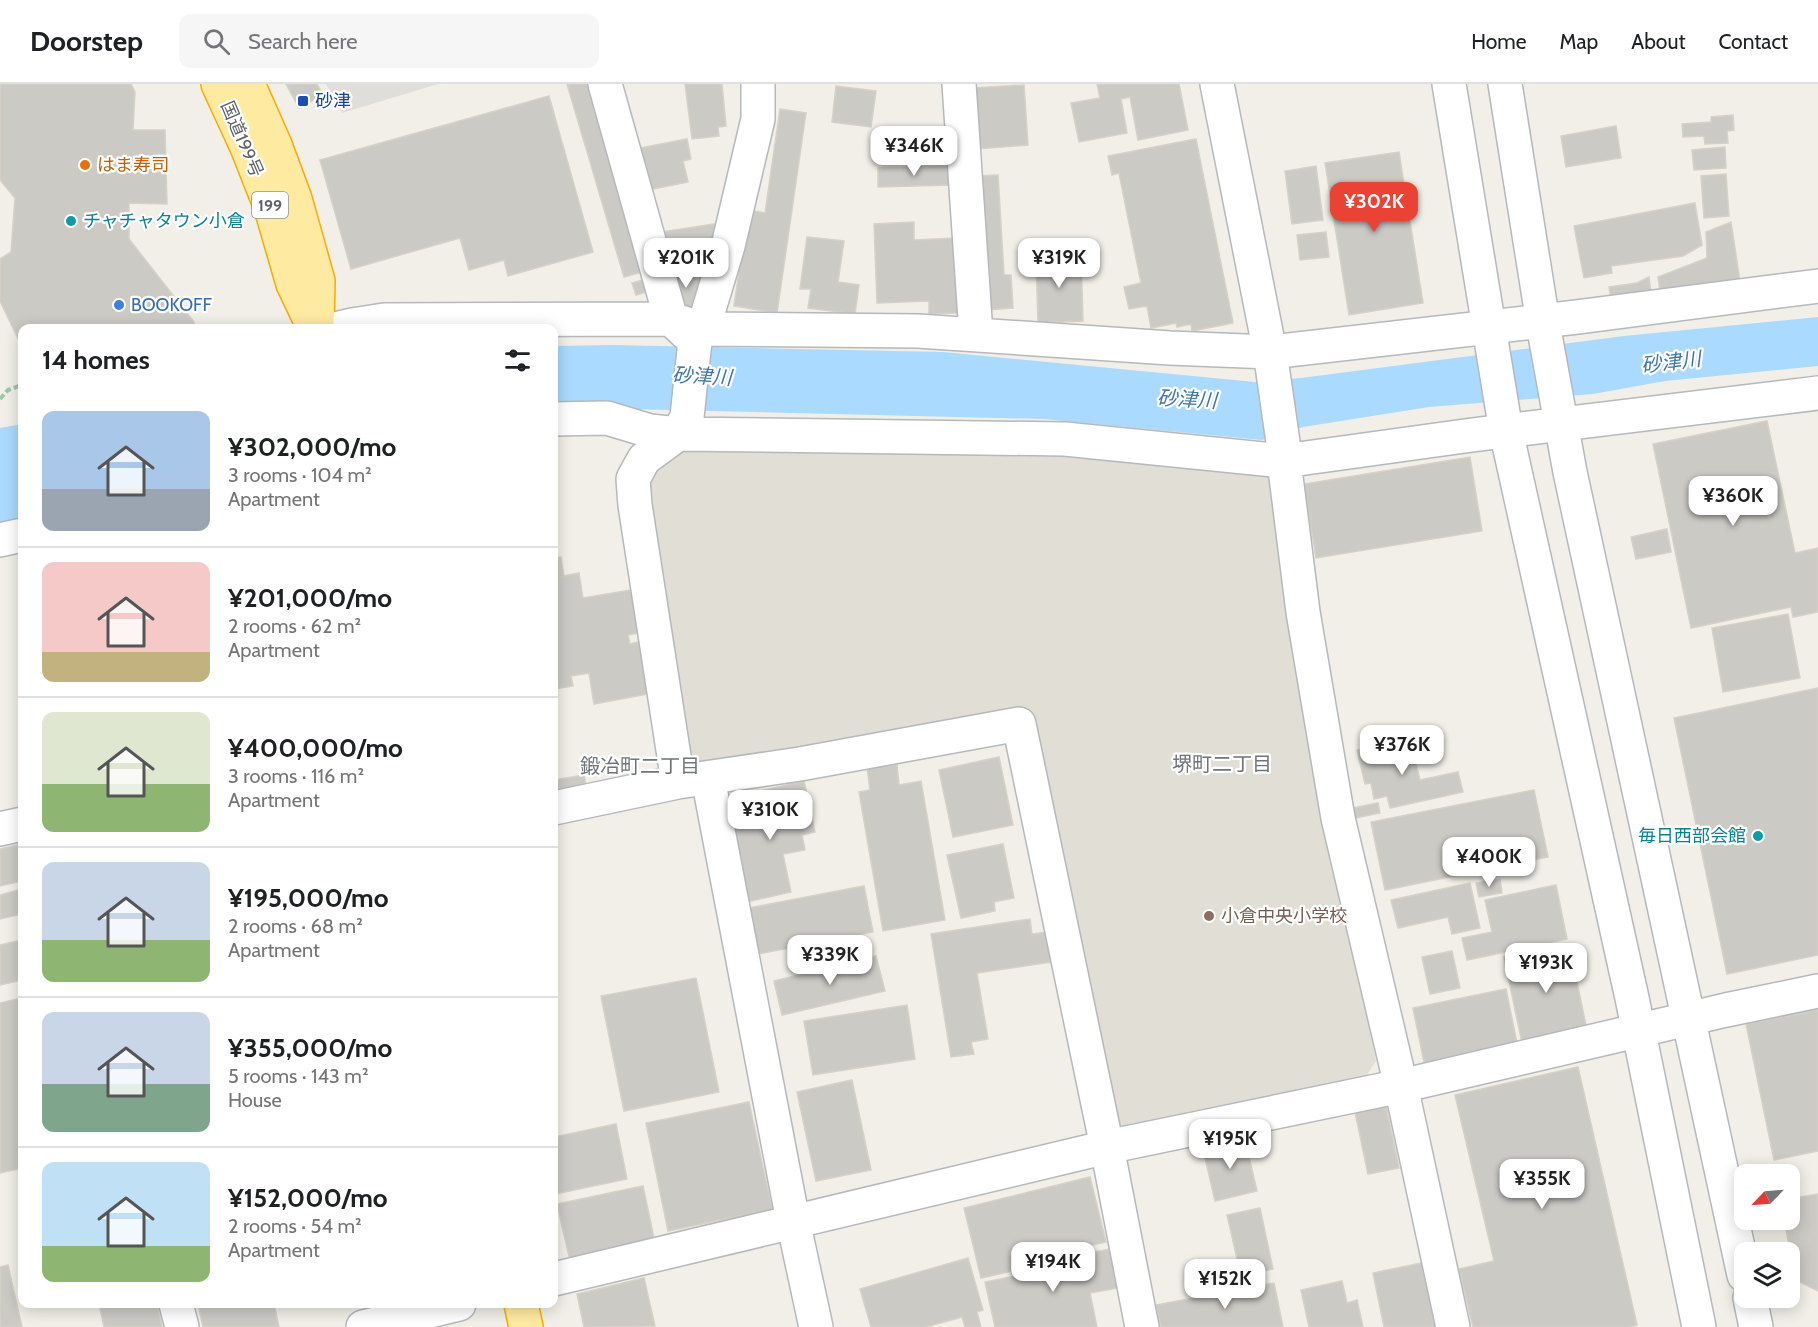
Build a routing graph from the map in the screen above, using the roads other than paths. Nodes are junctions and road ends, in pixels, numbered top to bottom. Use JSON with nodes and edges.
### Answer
{"nodes":[{"id":1,"x":218,"y":84,"type":"edge"},
{"id":2,"x":248,"y":84,"type":"edge"},
{"id":3,"x":605,"y":84,"type":"edge"},
{"id":4,"x":758,"y":84,"type":"edge"},
{"id":5,"x":959,"y":84,"type":"edge"},
{"id":6,"x":1217,"y":84,"type":"edge"},
{"id":7,"x":1449,"y":84,"type":"edge"},
{"id":8,"x":1505,"y":84,"type":"edge"},
{"id":9,"x":1818,"y":286,"type":"edge"},
{"id":10,"x":671,"y":319,"type":"junction"},
{"id":11,"x":314,"y":324,"type":"edge"},
{"id":12,"x":316,"y":324,"type":"edge"},
{"id":13,"x":358,"y":324,"type":"edge"},
{"id":14,"x":1544,"y":328,"type":"junction"},
{"id":15,"x":976,"y":334,"type":"junction"},
{"id":16,"x":699,"y":335,"type":"junction"},
{"id":17,"x":1489,"y":335,"type":"junction"},
{"id":18,"x":1270,"y":352,"type":"junction"},
{"id":19,"x":1818,"y":393,"type":"edge"},
{"id":20,"x":1559,"y":416,"type":"junction"},
{"id":21,"x":558,"y":419,"type":"edge"},
{"id":22,"x":1504,"y":423,"type":"junction"},
{"id":23,"x":682,"y":426,"type":"junction"},
{"id":24,"x":1283,"y":451,"type":"junction"},
{"id":25,"x":18,"y":536,"type":"edge"},
{"id":26,"x":0,"y":540,"type":"edge"},
{"id":27,"x":693,"y":780,"type":"junction"},
{"id":28,"x":558,"y":807,"type":"edge"},
{"id":29,"x":18,"y":825,"type":"edge"},
{"id":30,"x":0,"y":829,"type":"edge"},
{"id":31,"x":1818,"y":991,"type":"edge"},
{"id":32,"x":1688,"y":1019,"type":"junction"},
{"id":33,"x":1638,"y":1030,"type":"junction"},
{"id":34,"x":1401,"y":1086,"type":"junction"},
{"id":35,"x":1107,"y":1148,"type":"junction"},
{"id":36,"x":793,"y":1221,"type":"junction"},
{"id":37,"x":1737,"y":1242,"type":"edge"},
{"id":38,"x":558,"y":1278,"type":"edge"},
{"id":39,"x":177,"y":1308,"type":"edge"},
{"id":40,"x":442,"y":1308,"type":"edge"},
{"id":41,"x":522,"y":1308,"type":"edge"},
{"id":42,"x":1752,"y":1308,"type":"edge"},
{"id":43,"x":182,"y":1327,"type":"edge"},
{"id":44,"x":363,"y":1327,"type":"edge"},
{"id":45,"x":526,"y":1327,"type":"edge"},
{"id":46,"x":816,"y":1327,"type":"edge"},
{"id":47,"x":1142,"y":1327,"type":"edge"},
{"id":48,"x":1453,"y":1327,"type":"edge"},
{"id":49,"x":1699,"y":1327,"type":"edge"},
{"id":50,"x":1756,"y":1327,"type":"edge"}],
"edges":[{"from":1,"to":11,"type":"highway","name":"国道199号","number":"199"},
{"from":2,"to":12,"type":"highway","name":"国道199号","number":"199"},
{"from":3,"to":10,"type":"street"},
{"from":4,"to":16,"type":"street"},
{"from":5,"to":15,"type":"street"},
{"from":6,"to":18,"type":"street"},
{"from":7,"to":17,"type":"street"},
{"from":8,"to":14,"type":"street"},
{"from":9,"to":14,"type":"street"},
{"from":10,"to":13,"type":"street"},
{"from":10,"to":16,"type":"street"},
{"from":14,"to":17,"type":"street"},
{"from":14,"to":20,"type":"street"},
{"from":15,"to":16,"type":"street"},
{"from":15,"to":18,"type":"street"},
{"from":16,"to":23,"type":"street"},
{"from":17,"to":18,"type":"street"},
{"from":17,"to":22,"type":"street"},
{"from":18,"to":24,"type":"street"},
{"from":19,"to":20,"type":"street"},
{"from":20,"to":22,"type":"street"},
{"from":20,"to":32,"type":"street"},
{"from":21,"to":23,"type":"street"},
{"from":22,"to":24,"type":"street"},
{"from":22,"to":33,"type":"street"},
{"from":23,"to":24,"type":"street"},
{"from":23,"to":27,"type":"street"},
{"from":24,"to":34,"type":"street"},
{"from":25,"to":26,"type":"street"},
{"from":27,"to":28,"type":"street"},
{"from":27,"to":35,"type":"street"},
{"from":27,"to":36,"type":"street"},
{"from":29,"to":30,"type":"street"},
{"from":31,"to":32,"type":"street"},
{"from":32,"to":33,"type":"street"},
{"from":32,"to":37,"type":"street"},
{"from":33,"to":34,"type":"street"},
{"from":33,"to":49,"type":"street"},
{"from":34,"to":35,"type":"street"},
{"from":34,"to":48,"type":"street"},
{"from":35,"to":36,"type":"street"},
{"from":35,"to":47,"type":"street"},
{"from":36,"to":38,"type":"street"},
{"from":36,"to":46,"type":"street"},
{"from":39,"to":43,"type":"street"},
{"from":40,"to":44,"type":"street"},
{"from":41,"to":45,"type":"highway"},
{"from":42,"to":50,"type":"street"}]}
